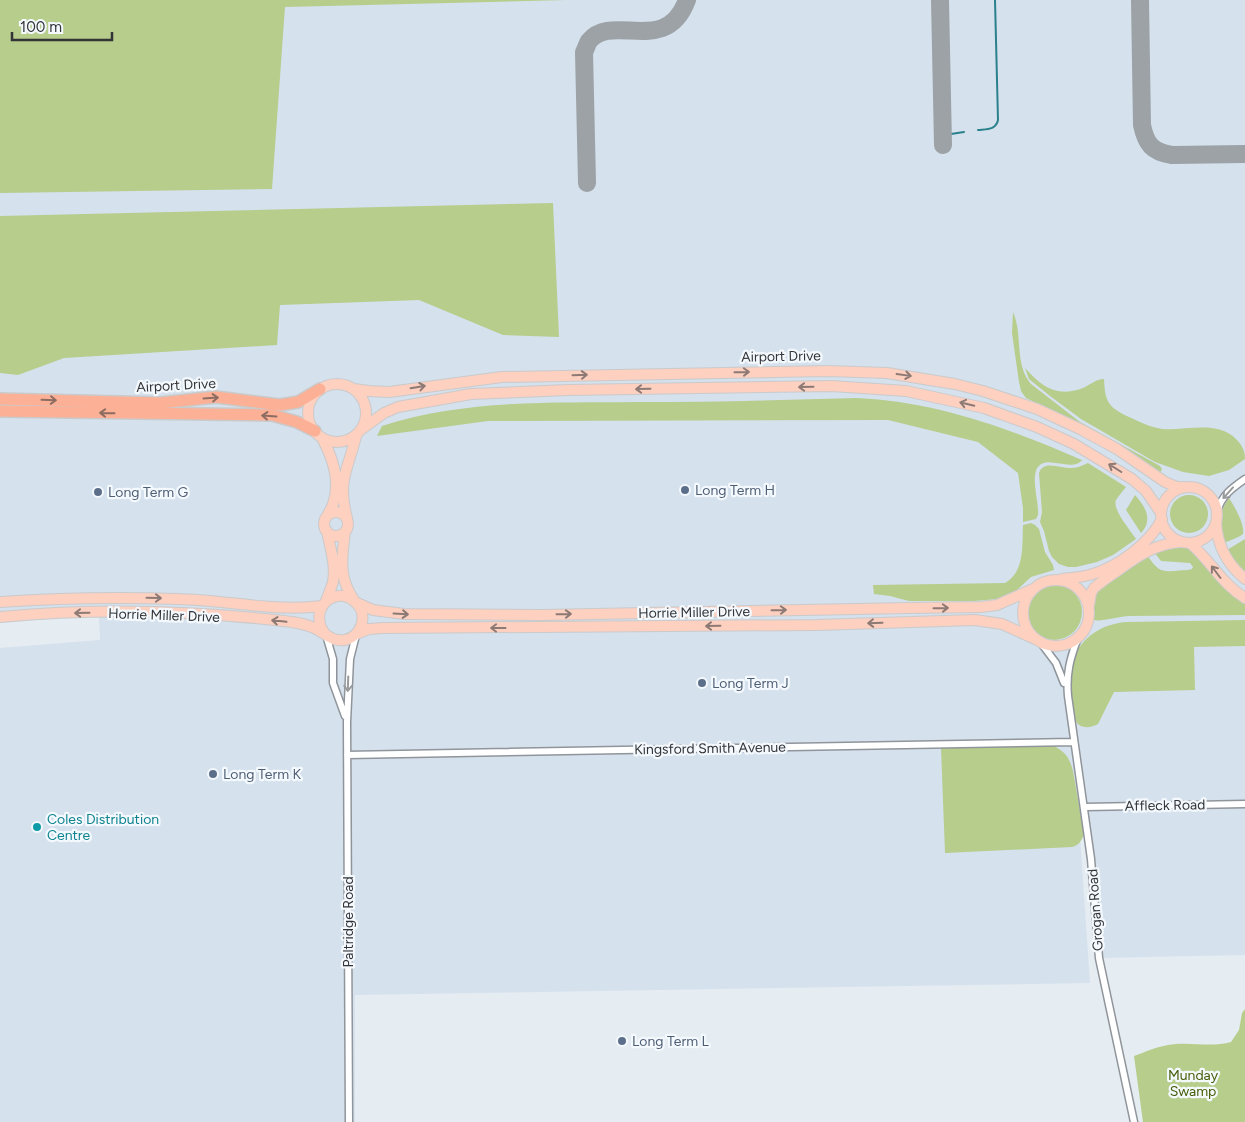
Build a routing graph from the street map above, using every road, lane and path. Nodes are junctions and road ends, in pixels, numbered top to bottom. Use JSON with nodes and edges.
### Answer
{"nodes":[{"id":1,"x":354,"y":388,"type":"junction"},
{"id":2,"x":320,"y":389,"type":"junction"},
{"id":3,"x":0,"y":399,"type":"edge"},
{"id":4,"x":0,"y":411,"type":"edge"},
{"id":5,"x":359,"y":432,"type":"junction"},
{"id":6,"x":318,"y":434,"type":"junction"},
{"id":7,"x":1245,"y":479,"type":"edge"},
{"id":8,"x":1184,"y":487,"type":"junction"},
{"id":9,"x":328,"y":515,"type":"junction"},
{"id":10,"x":1161,"y":516,"type":"junction"},
{"id":11,"x":1216,"y":517,"type":"junction"},
{"id":12,"x":347,"y":518,"type":"junction"},
{"id":13,"x":327,"y":531,"type":"junction"},
{"id":14,"x":345,"y":532,"type":"junction"},
{"id":15,"x":1186,"y":542,"type":"junction"},
{"id":16,"x":1245,"y":579,"type":"edge"},
{"id":17,"x":1056,"y":580,"type":"junction"},
{"id":18,"x":1033,"y":589,"type":"junction"},
{"id":19,"x":1245,"y":598,"type":"edge"},
{"id":20,"x":355,"y":601,"type":"junction"},
{"id":21,"x":0,"y":602,"type":"edge"},
{"id":22,"x":324,"y":604,"type":"junction"},
{"id":23,"x":1088,"y":608,"type":"junction"},
{"id":24,"x":0,"y":617,"type":"edge"},
{"id":25,"x":356,"y":634,"type":"junction"},
{"id":26,"x":325,"y":635,"type":"junction"},
{"id":27,"x":1078,"y":638,"type":"junction"},
{"id":28,"x":1038,"y":641,"type":"junction"},
{"id":29,"x":1068,"y":696,"type":"junction"},
{"id":30,"x":347,"y":722,"type":"junction"},
{"id":31,"x":1074,"y":742,"type":"junction"},
{"id":32,"x":347,"y":755,"type":"junction"},
{"id":33,"x":1245,"y":804,"type":"edge"},
{"id":34,"x":1085,"y":807,"type":"junction"},
{"id":35,"x":349,"y":1122,"type":"edge"},
{"id":36,"x":1134,"y":1122,"type":"edge"}],
"edges":[{"from":1,"to":2,"type":"main road"},
{"from":1,"to":5,"type":"main road"},
{"from":1,"to":8,"type":"main road","name":"Airport Drive","one_way":true},
{"from":3,"to":2,"type":"highway","name":"Airport Drive","one_way":true},
{"from":2,"to":6,"type":"main road"},
{"from":6,"to":4,"type":"highway","name":"Airport Drive","one_way":true},
{"from":5,"to":6,"type":"main road"},
{"from":10,"to":5,"type":"main road","one_way":true},
{"from":5,"to":12,"type":"main road"},
{"from":6,"to":9,"type":"main road"},
{"from":7,"to":11,"type":"street","one_way":true},
{"from":8,"to":10,"type":"main road"},
{"from":8,"to":11,"type":"main road"},
{"from":9,"to":12,"type":"main road"},
{"from":9,"to":13,"type":"main road"},
{"from":10,"to":15,"type":"main road"},
{"from":10,"to":17,"type":"main road"},
{"from":11,"to":15,"type":"main road"},
{"from":11,"to":16,"type":"main road"},
{"from":12,"to":14,"type":"main road"},
{"from":13,"to":14,"type":"main road"},
{"from":13,"to":22,"type":"main road"},
{"from":14,"to":20,"type":"main road"},
{"from":19,"to":15,"type":"main road","one_way":true},
{"from":15,"to":23,"type":"main road"},
{"from":17,"to":18,"type":"main road"},
{"from":17,"to":23,"type":"main road"},
{"from":20,"to":18,"type":"main road","name":"Horrie Miller Drive","one_way":true},
{"from":18,"to":28,"type":"main road"},
{"from":20,"to":22,"type":"main road"},
{"from":20,"to":25,"type":"main road"},
{"from":21,"to":22,"type":"main road","name":"Horrie Miller Drive","one_way":true},
{"from":22,"to":26,"type":"main road"},
{"from":23,"to":27,"type":"main road"},
{"from":26,"to":24,"type":"main road","name":"Horrie Miller Drive","one_way":true},
{"from":25,"to":26,"type":"main road"},
{"from":28,"to":25,"type":"main road","name":"Horrie Miller Drive","one_way":true},
{"from":25,"to":30,"type":"street","name":"Paltridge Road","one_way":true},
{"from":26,"to":30,"type":"street","name":"Paltridge Road"},
{"from":27,"to":28,"type":"main road"},
{"from":27,"to":29,"type":"street","name":"Grogan Road"},
{"from":28,"to":29,"type":"street","name":"Grogan Road"},
{"from":29,"to":31,"type":"street","name":"Grogan Road"},
{"from":30,"to":32,"type":"street","name":"Paltridge Road"},
{"from":31,"to":32,"type":"street","name":"Kingsford Smith Avenue"},
{"from":31,"to":34,"type":"street","name":"Grogan Road"},
{"from":32,"to":35,"type":"street","name":"Paltridge Road"},
{"from":33,"to":34,"type":"street","name":"Affleck Road"},
{"from":34,"to":36,"type":"street","name":"Grogan Road"}]}
